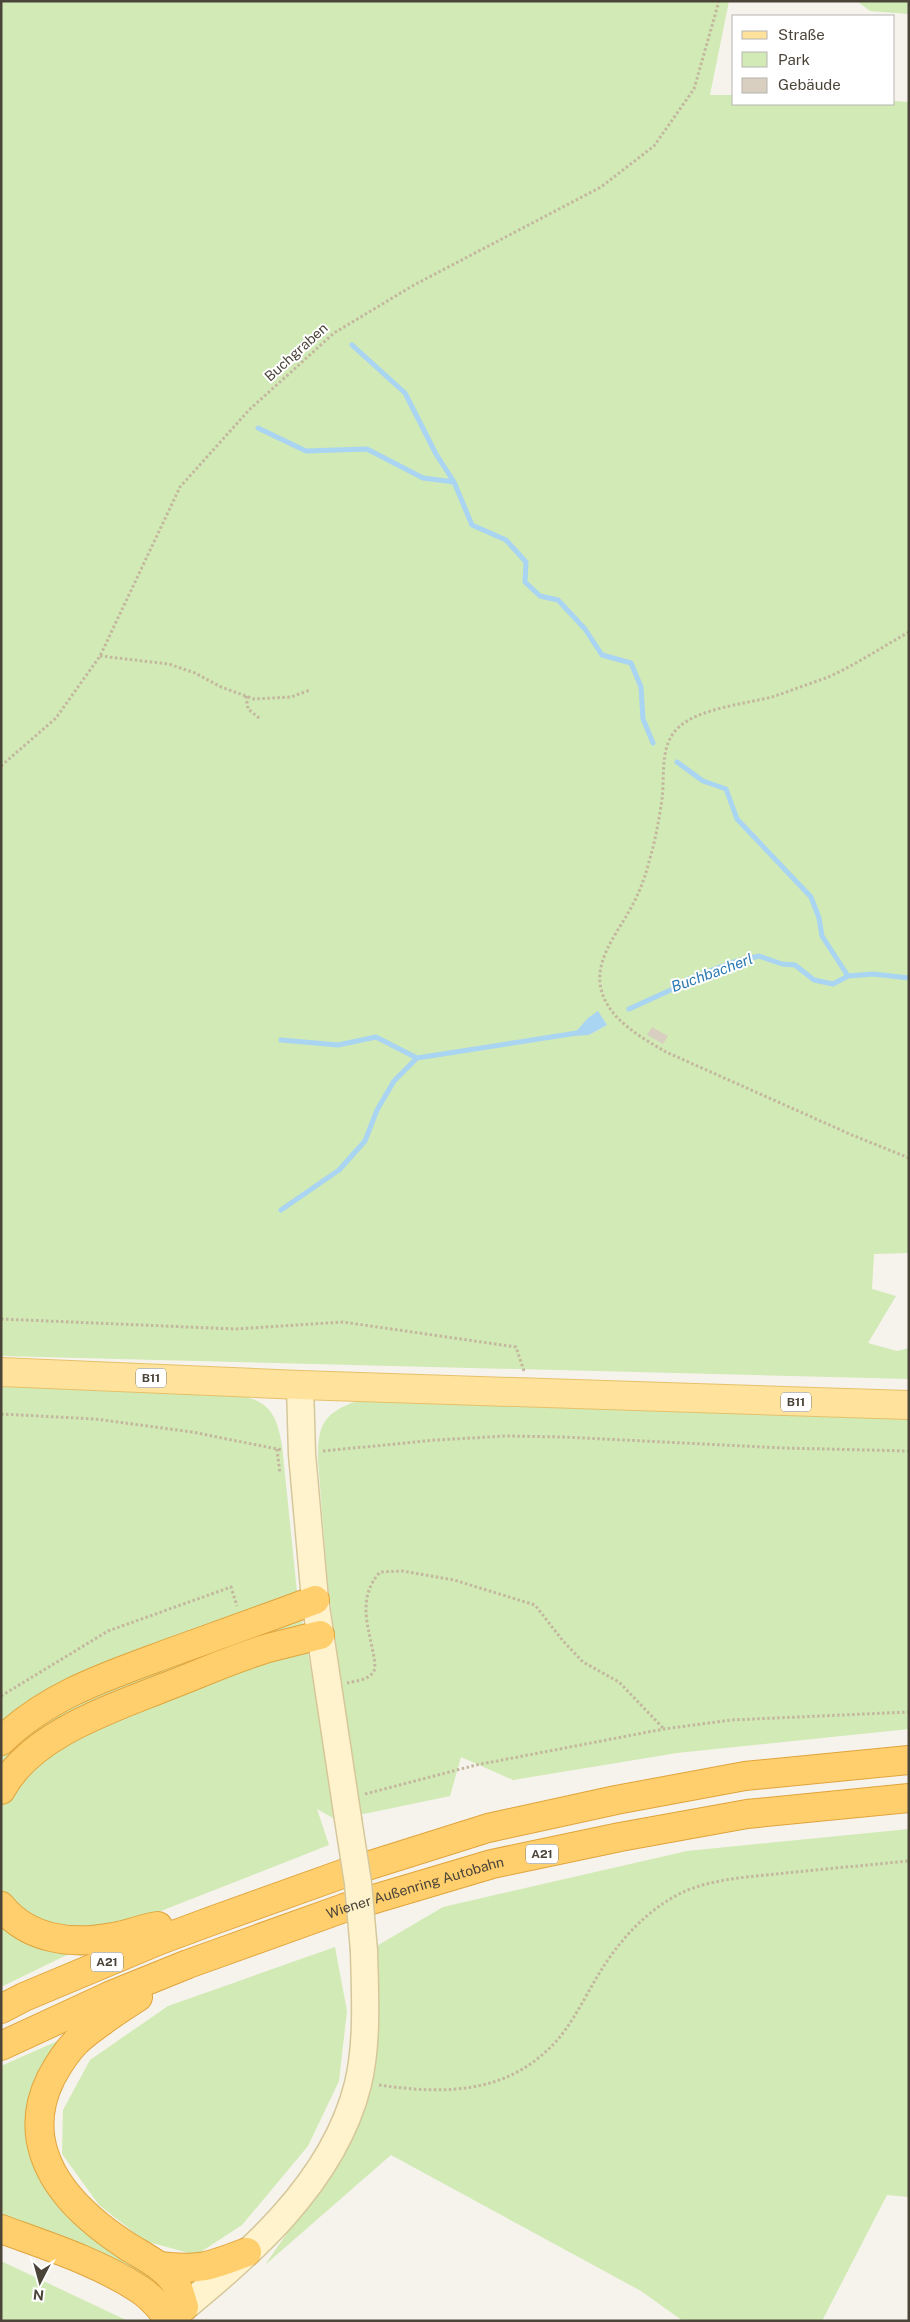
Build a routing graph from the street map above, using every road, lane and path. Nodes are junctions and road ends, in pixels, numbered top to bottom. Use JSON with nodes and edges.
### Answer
{"nodes":[{"id":1,"x":719,"y":1,"type":"edge"},
{"id":2,"x":909,"y":632,"type":"edge"},
{"id":3,"x":100,"y":656,"type":"junction"},
{"id":4,"x":310,"y":690,"type":"dead end"},
{"id":5,"x":246,"y":696,"type":"junction"},
{"id":6,"x":259,"y":718,"type":"dead end"},
{"id":7,"x":1,"y":766,"type":"edge"},
{"id":8,"x":909,"y":1158,"type":"edge"},
{"id":9,"x":1,"y":1319,"type":"edge"},
{"id":10,"x":1,"y":1372,"type":"edge"},
{"id":11,"x":300,"y":1385,"type":"junction"},
{"id":12,"x":527,"y":1392,"type":"junction"},
{"id":13,"x":909,"y":1405,"type":"edge"},
{"id":14,"x":1,"y":1414,"type":"edge"},
{"id":15,"x":289,"y":1451,"type":"junction"},
{"id":16,"x":909,"y":1451,"type":"edge"},
{"id":17,"x":281,"y":1479,"type":"dead end"},
{"id":18,"x":315,"y":1600,"type":"junction"},
{"id":19,"x":240,"y":1615,"type":"dead end"},
{"id":20,"x":320,"y":1635,"type":"junction"},
{"id":21,"x":330,"y":1688,"type":"junction"},
{"id":22,"x":1,"y":1696,"type":"edge"},
{"id":23,"x":909,"y":1712,"type":"edge"},
{"id":24,"x":664,"y":1729,"type":"junction"},
{"id":25,"x":1,"y":1741,"type":"edge"},
{"id":26,"x":909,"y":1760,"type":"edge"},
{"id":27,"x":1,"y":1790,"type":"edge"},
{"id":28,"x":909,"y":1798,"type":"edge"},
{"id":29,"x":347,"y":1809,"type":"junction"},
{"id":30,"x":909,"y":1861,"type":"edge"},
{"id":31,"x":1,"y":1906,"type":"edge"},
{"id":32,"x":214,"y":1920,"type":"junction"},
{"id":33,"x":188,"y":1964,"type":"junction"},
{"id":34,"x":1,"y":2009,"type":"edge"},
{"id":35,"x":1,"y":2046,"type":"edge"},
{"id":36,"x":358,"y":2083,"type":"junction"},
{"id":37,"x":1,"y":2229,"type":"edge"},
{"id":38,"x":247,"y":2252,"type":"junction"},
{"id":39,"x":159,"y":2266,"type":"junction"},
{"id":40,"x":174,"y":2316,"type":"edge"}],
"edges":[{"from":1,"to":3,"type":"path","name":"Buchgraben"},
{"from":2,"to":8,"type":"path"},
{"from":3,"to":5,"type":"path"},
{"from":3,"to":7,"type":"path","name":"Buchgraben"},
{"from":4,"to":5,"type":"path"},
{"from":5,"to":6,"type":"path"},
{"from":9,"to":12,"type":"path"},
{"from":10,"to":11,"type":"main road","number":"B11"},
{"from":11,"to":12,"type":"main road","number":"B11"},
{"from":11,"to":15,"type":"main road"},
{"from":12,"to":13,"type":"main road","number":"B11"},
{"from":14,"to":15,"type":"path"},
{"from":15,"to":16,"type":"path"},
{"from":15,"to":17,"type":"path"},
{"from":15,"to":18,"type":"main road"},
{"from":18,"to":20,"type":"main road"},
{"from":18,"to":25,"type":"highway"},
{"from":19,"to":22,"type":"path"},
{"from":20,"to":21,"type":"main road"},
{"from":20,"to":27,"type":"highway"},
{"from":21,"to":24,"type":"path"},
{"from":21,"to":29,"type":"main road"},
{"from":23,"to":24,"type":"path"},
{"from":24,"to":29,"type":"path"},
{"from":26,"to":32,"type":"highway","number":"A21"},
{"from":28,"to":33,"type":"highway","name":"Wiener Außenring Autobahn","number":"A21"},
{"from":29,"to":36,"type":"main road","bridge":true},
{"from":30,"to":36,"type":"path"},
{"from":31,"to":32,"type":"highway"},
{"from":32,"to":34,"type":"highway","number":"A21"},
{"from":33,"to":35,"type":"highway","name":"Wiener Außenring Autobahn","number":"A21"},
{"from":33,"to":39,"type":"highway"},
{"from":36,"to":38,"type":"main road"},
{"from":37,"to":40,"type":"highway"},
{"from":38,"to":39,"type":"highway"},
{"from":38,"to":40,"type":"main road"},
{"from":39,"to":40,"type":"highway"}]}
